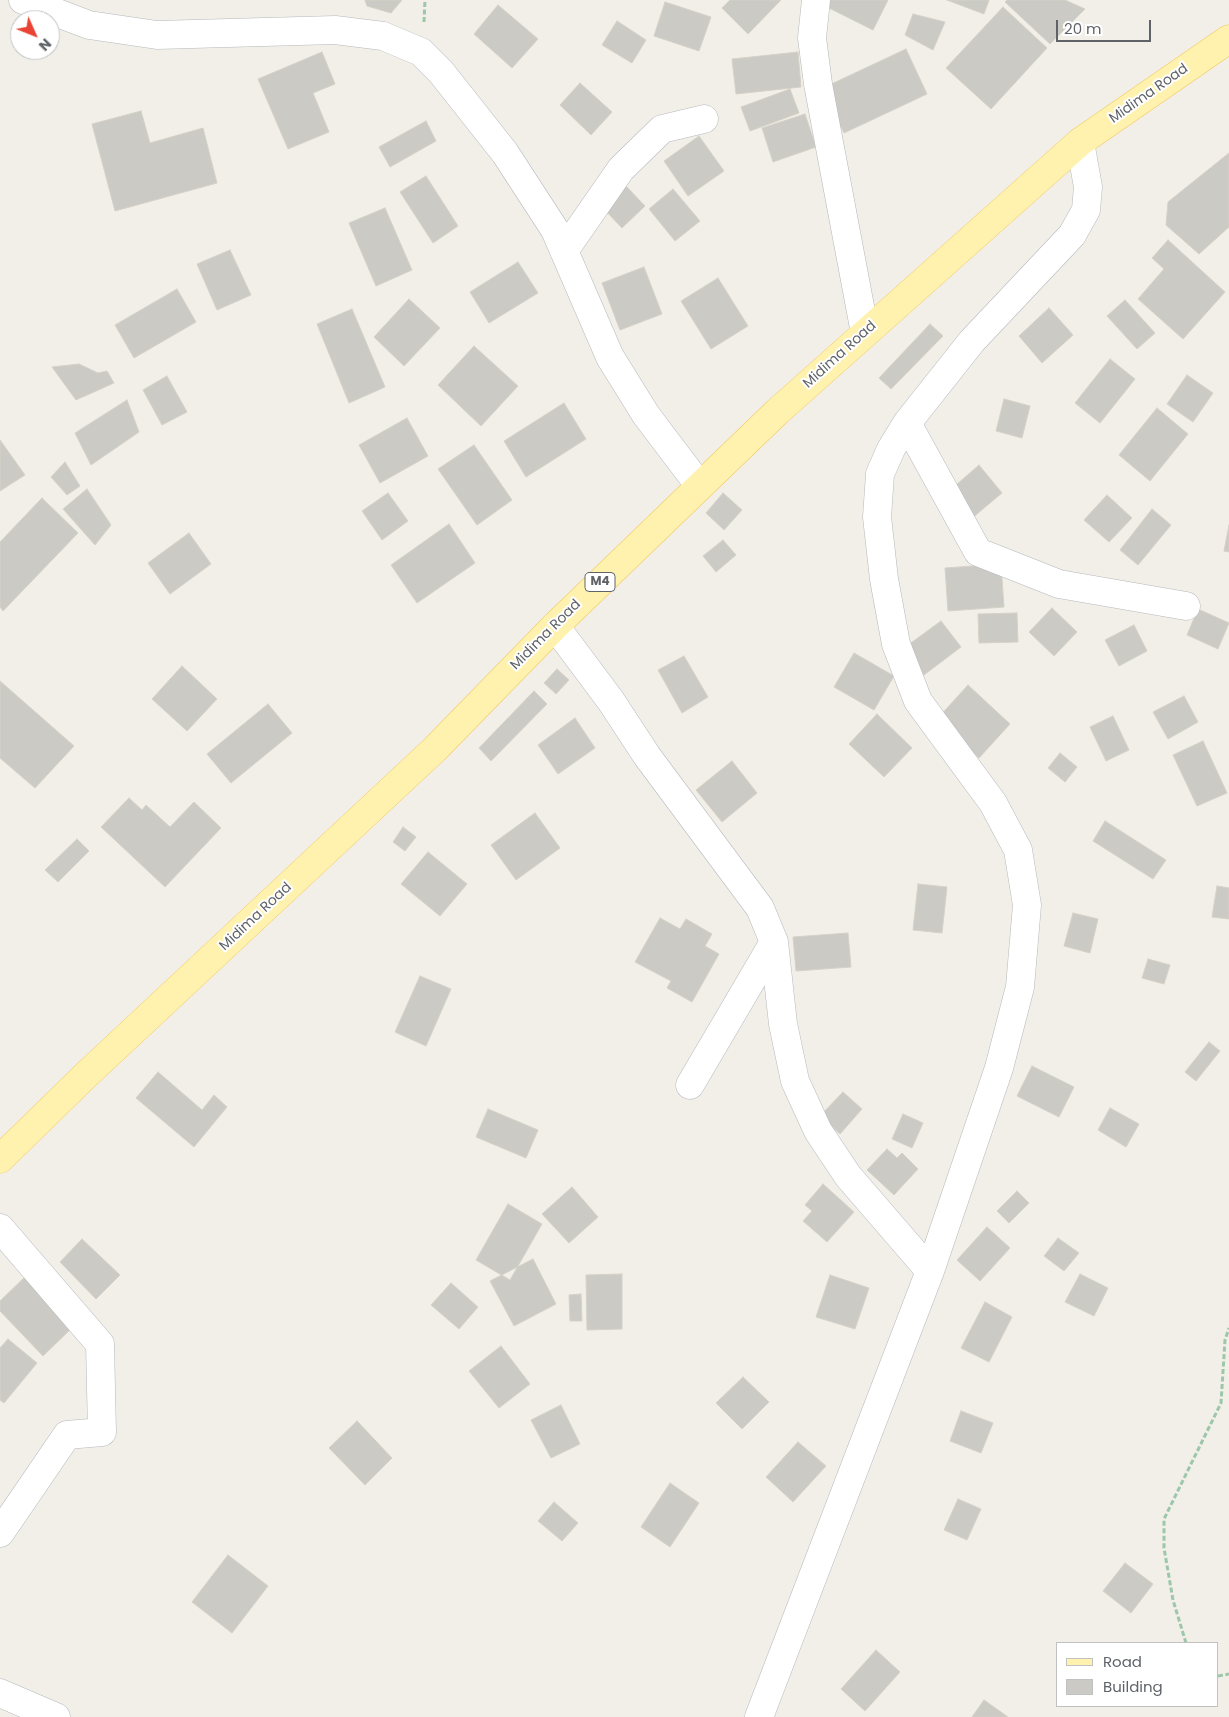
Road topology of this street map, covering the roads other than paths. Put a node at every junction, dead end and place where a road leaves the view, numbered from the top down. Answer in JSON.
{"nodes":[{"id":1,"x":23,"y":0,"type":"edge"},
{"id":2,"x":816,"y":0,"type":"edge"},
{"id":3,"x":1229,"y":39,"type":"edge"},
{"id":4,"x":704,"y":119,"type":"dead end"},
{"id":5,"x":1080,"y":142,"type":"junction"},
{"id":6,"x":564,"y":251,"type":"junction"},
{"id":7,"x":865,"y":332,"type":"junction"},
{"id":8,"x":906,"y":423,"type":"junction"},
{"id":9,"x":699,"y":485,"type":"junction"},
{"id":10,"x":1186,"y":606,"type":"dead end"},
{"id":11,"x":555,"y":626,"type":"junction"},
{"id":12,"x":774,"y":942,"type":"junction"},
{"id":13,"x":690,"y":1085,"type":"dead end"},
{"id":14,"x":0,"y":1159,"type":"edge"},
{"id":15,"x":0,"y":1228,"type":"edge"},
{"id":16,"x":930,"y":1271,"type":"junction"},
{"id":17,"x":0,"y":1533,"type":"edge"},
{"id":18,"x":0,"y":1693,"type":"edge"},
{"id":19,"x":56,"y":1717,"type":"edge"},
{"id":20,"x":759,"y":1717,"type":"edge"}],
"edges":[{"from":1,"to":6,"type":"street"},
{"from":2,"to":7,"type":"street"},
{"from":3,"to":5,"type":"main road","name":"Midima Road","number":"M4"},
{"from":4,"to":6,"type":"street"},
{"from":5,"to":7,"type":"main road","name":"Midima Road","number":"M4"},
{"from":5,"to":8,"type":"street"},
{"from":6,"to":9,"type":"street"},
{"from":7,"to":9,"type":"main road","name":"Midima Road","number":"M4"},
{"from":8,"to":10,"type":"street"},
{"from":8,"to":16,"type":"street"},
{"from":9,"to":11,"type":"main road","name":"Midima Road","number":"M4"},
{"from":11,"to":12,"type":"street"},
{"from":11,"to":14,"type":"main road","name":"Midima Road","number":"M4"},
{"from":12,"to":13,"type":"street"},
{"from":12,"to":16,"type":"street"},
{"from":15,"to":17,"type":"street"},
{"from":16,"to":20,"type":"street"},
{"from":18,"to":19,"type":"street"}]}
